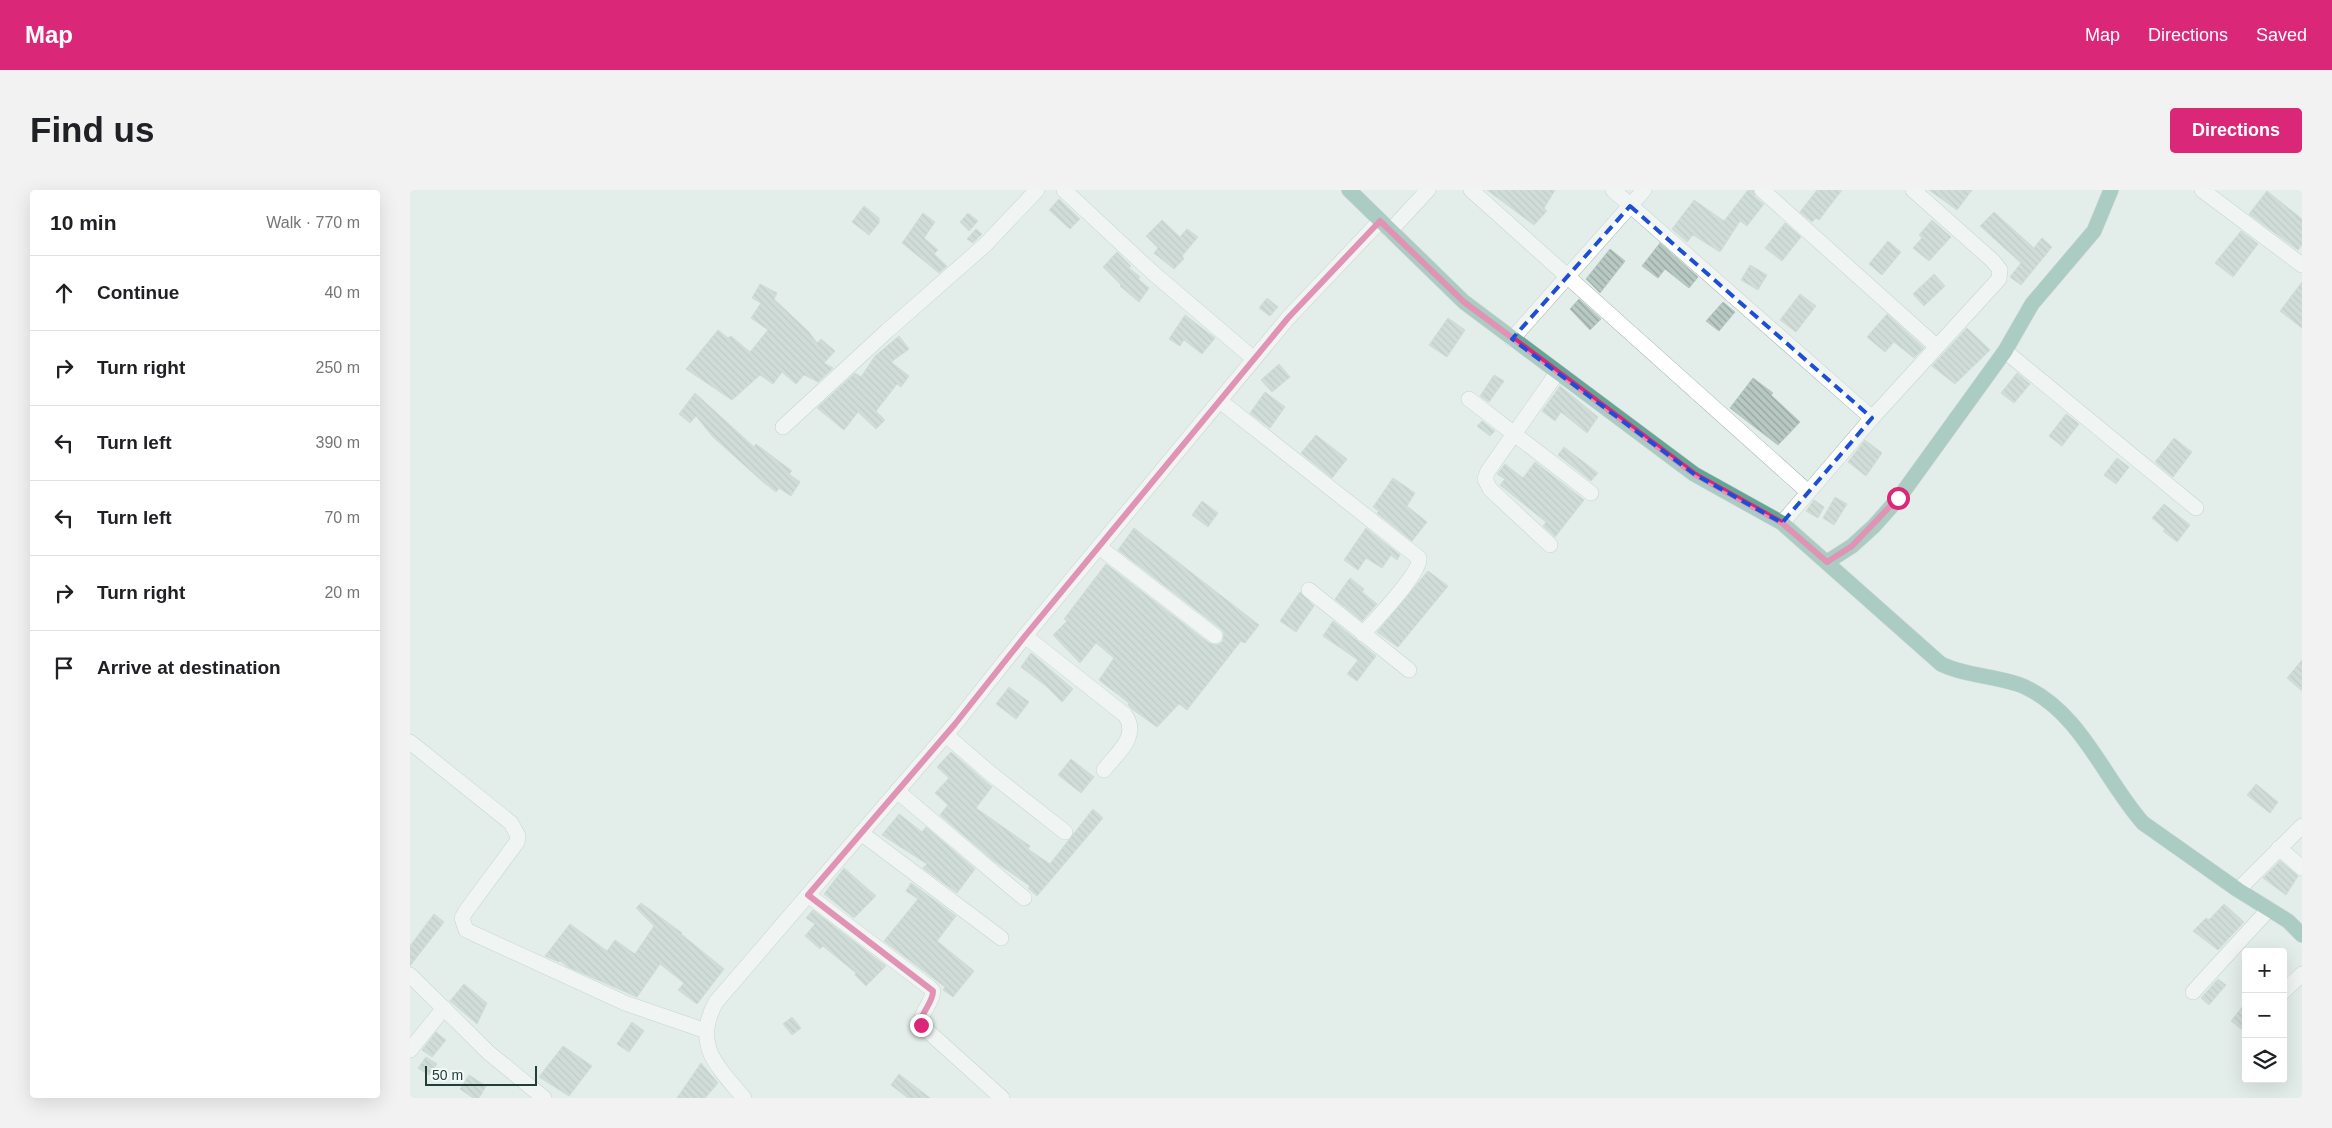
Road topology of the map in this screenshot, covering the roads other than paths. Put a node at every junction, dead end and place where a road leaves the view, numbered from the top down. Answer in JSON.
{"nodes":[{"id":1,"x":1037,"y":190,"type":"edge"},
{"id":2,"x":1064,"y":190,"type":"edge"},
{"id":3,"x":1349,"y":190,"type":"edge"},
{"id":4,"x":1428,"y":190,"type":"edge"},
{"id":5,"x":1472,"y":190,"type":"edge"},
{"id":6,"x":1613,"y":190,"type":"edge"},
{"id":7,"x":1644,"y":190,"type":"edge"},
{"id":8,"x":1762,"y":190,"type":"edge"},
{"id":9,"x":1913,"y":190,"type":"edge"},
{"id":10,"x":2111,"y":190,"type":"edge"},
{"id":11,"x":2202,"y":190,"type":"edge"},
{"id":12,"x":1630,"y":206,"type":"junction"},
{"id":13,"x":1385,"y":226,"type":"junction"},
{"id":14,"x":2302,"y":265,"type":"edge"},
{"id":15,"x":1568,"y":274,"type":"junction"},
{"id":16,"x":1512,"y":338,"type":"junction"},
{"id":17,"x":1936,"y":346,"type":"junction"},
{"id":18,"x":2005,"y":351,"type":"junction"},
{"id":19,"x":1254,"y":359,"type":"junction"},
{"id":20,"x":1557,"y":373,"type":"junction"},
{"id":21,"x":1469,"y":399,"type":"dead end"},
{"id":22,"x":1220,"y":401,"type":"junction"},
{"id":23,"x":1872,"y":418,"type":"junction"},
{"id":24,"x":783,"y":427,"type":"dead end"},
{"id":25,"x":1514,"y":434,"type":"junction"},
{"id":26,"x":1591,"y":493,"type":"dead end"},
{"id":27,"x":1804,"y":497,"type":"junction"},
{"id":28,"x":2196,"y":508,"type":"dead end"},
{"id":29,"x":1784,"y":520,"type":"junction"},
{"id":30,"x":1550,"y":545,"type":"dead end"},
{"id":31,"x":1099,"y":547,"type":"junction"},
{"id":32,"x":1827,"y":562,"type":"junction"},
{"id":33,"x":1309,"y":590,"type":"dead end"},
{"id":34,"x":1363,"y":634,"type":"junction"},
{"id":35,"x":1025,"y":636,"type":"junction"},
{"id":36,"x":1215,"y":636,"type":"dead end"},
{"id":37,"x":1409,"y":670,"type":"dead end"},
{"id":38,"x":946,"y":735,"type":"junction"},
{"id":39,"x":410,"y":742,"type":"edge"},
{"id":40,"x":1104,"y":770,"type":"dead end"},
{"id":41,"x":897,"y":791,"type":"junction"},
{"id":42,"x":2302,"y":826,"type":"edge"},
{"id":43,"x":1065,"y":832,"type":"dead end"},
{"id":44,"x":861,"y":833,"type":"junction"},
{"id":45,"x":2279,"y":848,"type":"junction"},
{"id":46,"x":2302,"y":868,"type":"edge"},
{"id":47,"x":2240,"y":888,"type":"junction"},
{"id":48,"x":808,"y":895,"type":"junction"},
{"id":49,"x":1024,"y":898,"type":"dead end"},
{"id":50,"x":2269,"y":909,"type":"junction"},
{"id":51,"x":2302,"y":935,"type":"edge"},
{"id":52,"x":1001,"y":938,"type":"dead end"},
{"id":53,"x":2302,"y":974,"type":"edge"},
{"id":54,"x":410,"y":975,"type":"edge"},
{"id":55,"x":2287,"y":988,"type":"edge"},
{"id":56,"x":2193,"y":992,"type":"dead end"},
{"id":57,"x":444,"y":1008,"type":"junction"},
{"id":58,"x":706,"y":1031,"type":"junction"},
{"id":59,"x":410,"y":1050,"type":"edge"},
{"id":60,"x":736,"y":1095,"type":"edge"},
{"id":61,"x":544,"y":1098,"type":"edge"},
{"id":62,"x":1002,"y":1098,"type":"edge"}],
"edges":[{"from":1,"to":24,"type":"street"},
{"from":2,"to":19,"type":"street"},
{"from":3,"to":13,"type":"main road"},
{"from":4,"to":13,"type":"street"},
{"from":5,"to":15,"type":"street"},
{"from":6,"to":12,"type":"street"},
{"from":7,"to":12,"type":"street"},
{"from":8,"to":17,"type":"street"},
{"from":9,"to":17,"type":"street"},
{"from":10,"to":18,"type":"main road"},
{"from":11,"to":14,"type":"street"},
{"from":12,"to":15,"type":"street"},
{"from":12,"to":23,"type":"street"},
{"from":13,"to":16,"type":"main road"},
{"from":13,"to":19,"type":"street"},
{"from":15,"to":16,"type":"street"},
{"from":15,"to":27,"type":"street"},
{"from":16,"to":20,"type":"main road"},
{"from":17,"to":23,"type":"street"},
{"from":18,"to":28,"type":"street"},
{"from":18,"to":32,"type":"main road"},
{"from":19,"to":22,"type":"street"},
{"from":20,"to":25,"type":"street"},
{"from":20,"to":29,"type":"main road"},
{"from":21,"to":25,"type":"street"},
{"from":22,"to":31,"type":"street"},
{"from":22,"to":34,"type":"street"},
{"from":23,"to":27,"type":"street"},
{"from":25,"to":26,"type":"street"},
{"from":25,"to":30,"type":"street"},
{"from":27,"to":29,"type":"street"},
{"from":29,"to":32,"type":"main road"},
{"from":31,"to":35,"type":"street"},
{"from":31,"to":36,"type":"street"},
{"from":32,"to":47,"type":"main road"},
{"from":33,"to":34,"type":"street"},
{"from":34,"to":37,"type":"street"},
{"from":35,"to":38,"type":"street"},
{"from":35,"to":40,"type":"street"},
{"from":38,"to":41,"type":"street"},
{"from":38,"to":43,"type":"street"},
{"from":39,"to":58,"type":"street"},
{"from":41,"to":44,"type":"street"},
{"from":41,"to":49,"type":"street"},
{"from":42,"to":45,"type":"street"},
{"from":44,"to":48,"type":"street"},
{"from":44,"to":52,"type":"street"},
{"from":45,"to":46,"type":"street"},
{"from":45,"to":47,"type":"street"},
{"from":47,"to":50,"type":"main road"},
{"from":48,"to":58,"type":"street"},
{"from":48,"to":62,"type":"street"},
{"from":50,"to":51,"type":"main road"},
{"from":50,"to":56,"type":"street"},
{"from":53,"to":55,"type":"street"},
{"from":54,"to":57,"type":"street"},
{"from":57,"to":59,"type":"street"},
{"from":57,"to":61,"type":"street"},
{"from":58,"to":60,"type":"street"}]}
